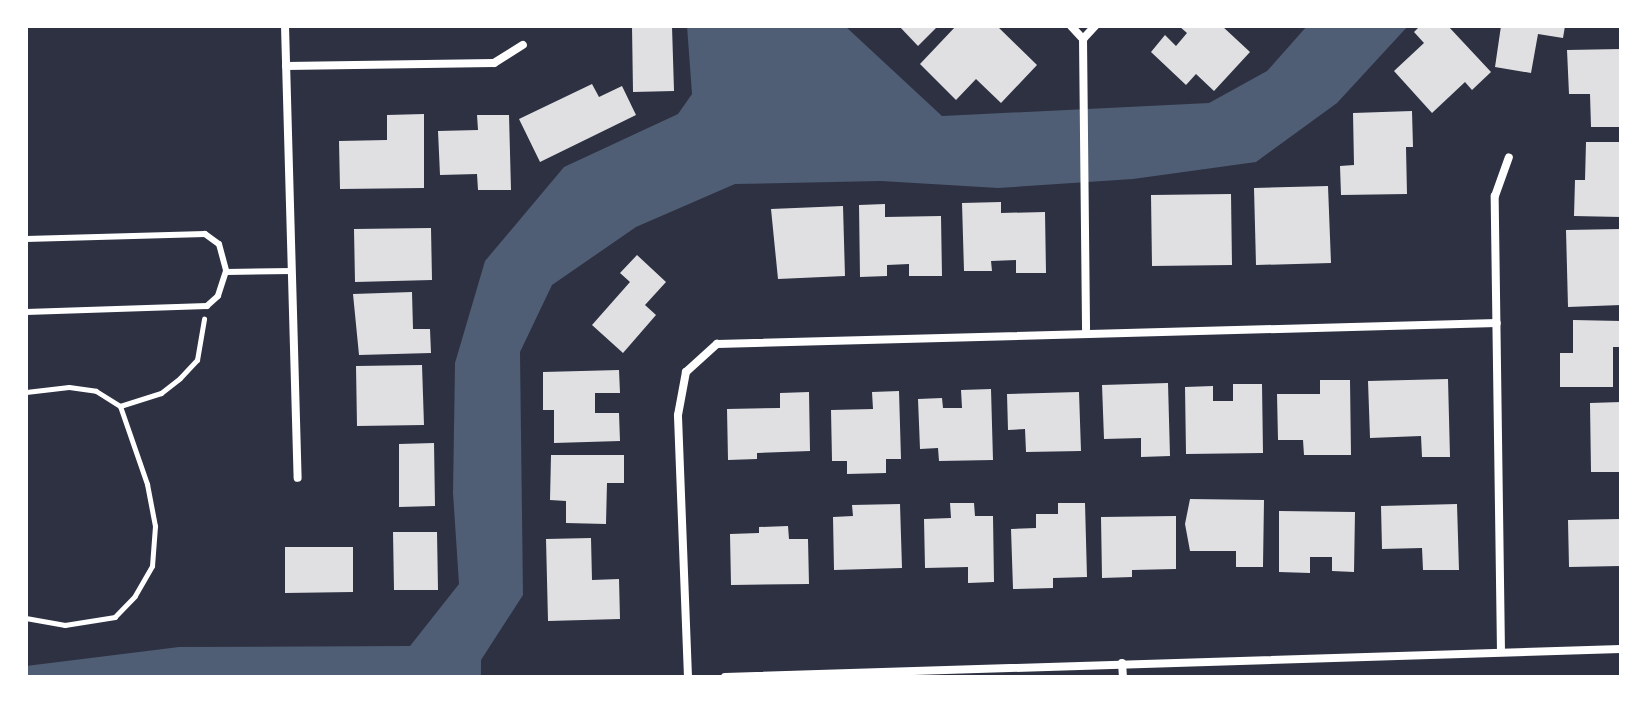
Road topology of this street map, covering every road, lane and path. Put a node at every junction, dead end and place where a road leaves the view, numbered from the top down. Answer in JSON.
{"nodes":[{"id":1,"x":285,"y":26,"type":"edge"},
{"id":2,"x":1071,"y":26,"type":"edge"},
{"id":3,"x":1095,"y":26,"type":"edge"},
{"id":4,"x":1083,"y":39,"type":"junction"},
{"id":5,"x":523,"y":45,"type":"dead end"},
{"id":6,"x":286,"y":66,"type":"junction"},
{"id":7,"x":1509,"y":157,"type":"dead end"},
{"id":8,"x":26,"y":239,"type":"edge"},
{"id":9,"x":292,"y":271,"type":"junction"},
{"id":10,"x":226,"y":272,"type":"junction"},
{"id":11,"x":207,"y":306,"type":"junction"},
{"id":12,"x":26,"y":312,"type":"edge"},
{"id":13,"x":1497,"y":323,"type":"junction"},
{"id":14,"x":1086,"y":334,"type":"junction"},
{"id":15,"x":26,"y":392,"type":"edge"},
{"id":16,"x":120,"y":406,"type":"junction"},
{"id":17,"x":298,"y":478,"type":"dead end"},
{"id":18,"x":26,"y":618,"type":"edge"},
{"id":19,"x":1621,"y":649,"type":"edge"},
{"id":20,"x":1501,"y":652,"type":"junction"},
{"id":21,"x":1122,"y":663,"type":"junction"},
{"id":22,"x":820,"y":674,"type":"edge"},
{"id":23,"x":688,"y":677,"type":"edge"},
{"id":24,"x":725,"y":677,"type":"edge"},
{"id":25,"x":1123,"y":677,"type":"edge"}],
"edges":[{"from":1,"to":6,"type":"street"},
{"from":2,"to":4,"type":"street"},
{"from":3,"to":4,"type":"street"},
{"from":4,"to":14,"type":"street"},
{"from":5,"to":6,"type":"street"},
{"from":6,"to":9,"type":"street"},
{"from":7,"to":13,"type":"street"},
{"from":8,"to":10,"type":"lane"},
{"from":9,"to":10,"type":"lane"},
{"from":9,"to":17,"type":"street"},
{"from":10,"to":11,"type":"lane"},
{"from":11,"to":12,"type":"lane"},
{"from":11,"to":16,"type":"path"},
{"from":13,"to":14,"type":"street"},
{"from":13,"to":20,"type":"street"},
{"from":14,"to":23,"type":"street"},
{"from":15,"to":16,"type":"path"},
{"from":16,"to":18,"type":"path"},
{"from":19,"to":20,"type":"street"},
{"from":20,"to":21,"type":"street"},
{"from":21,"to":22,"type":"street"},
{"from":21,"to":25,"type":"street"},
{"from":22,"to":24,"type":"street"}]}
